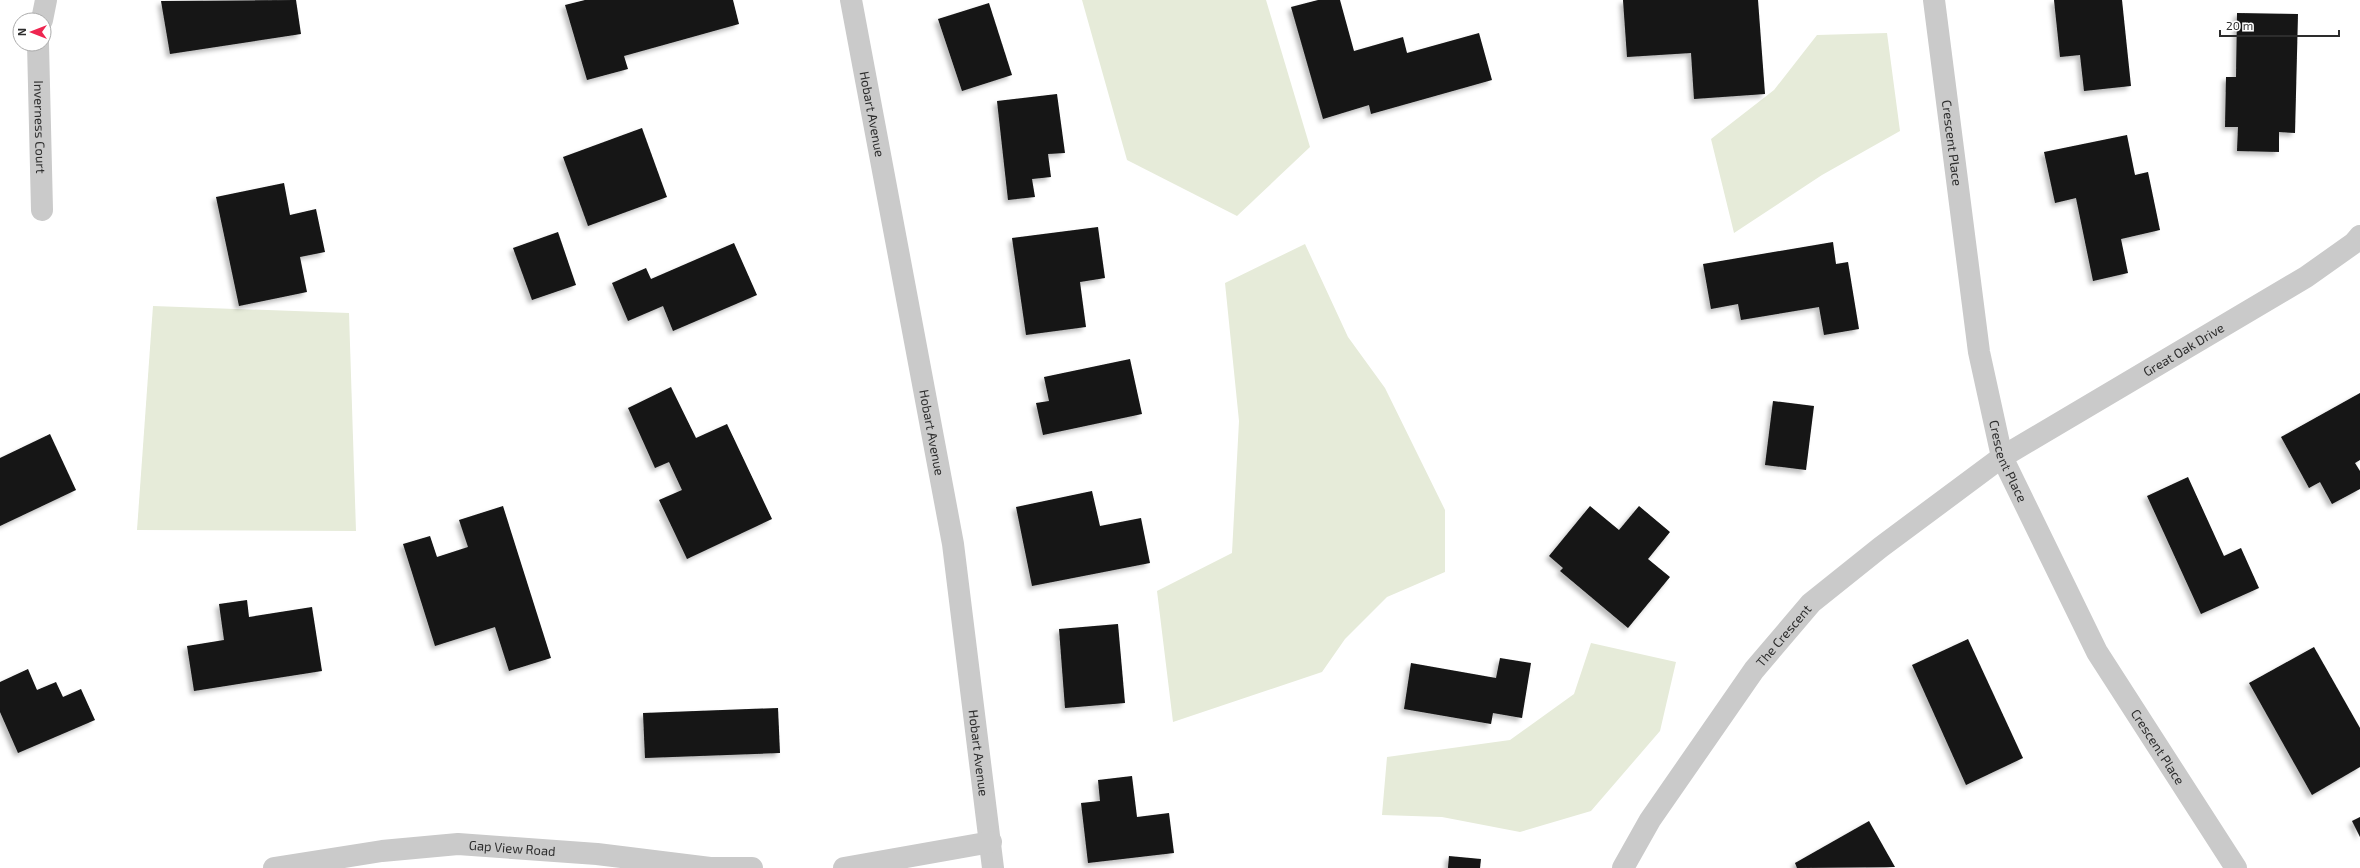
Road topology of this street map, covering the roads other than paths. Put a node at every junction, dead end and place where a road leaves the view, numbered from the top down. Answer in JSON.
{"nodes":[{"id":1,"x":46,"y":0,"type":"edge"},
{"id":2,"x":851,"y":0,"type":"edge"},
{"id":3,"x":1934,"y":0,"type":"edge"},
{"id":4,"x":44,"y":12,"type":"edge"},
{"id":5,"x":38,"y":52,"type":"edge"},
{"id":6,"x":42,"y":210,"type":"dead end"},
{"id":7,"x":2360,"y":236,"type":"edge"},
{"id":8,"x":2002,"y":457,"type":"junction"},
{"id":9,"x":991,"y":842,"type":"junction"},
{"id":10,"x":274,"y":868,"type":"edge"},
{"id":11,"x":752,"y":868,"type":"edge"},
{"id":12,"x":844,"y":868,"type":"edge"},
{"id":13,"x":992,"y":868,"type":"edge"},
{"id":14,"x":1623,"y":868,"type":"edge"},
{"id":15,"x":2236,"y":868,"type":"edge"}],
"edges":[{"from":1,"to":4,"type":"street"},
{"from":2,"to":9,"type":"street","name":"Hobart Avenue"},
{"from":3,"to":8,"type":"street","name":"Crescent Place"},
{"from":5,"to":6,"type":"street","name":"Inverness Court"},
{"from":7,"to":8,"type":"street","name":"Great Oak Drive"},
{"from":8,"to":14,"type":"street","name":"The Crescent"},
{"from":8,"to":15,"type":"street","name":"Crescent Place"},
{"from":9,"to":12,"type":"street"},
{"from":9,"to":13,"type":"street","name":"Hobart Avenue"},
{"from":10,"to":11,"type":"street","name":"Gap View Road"}]}
